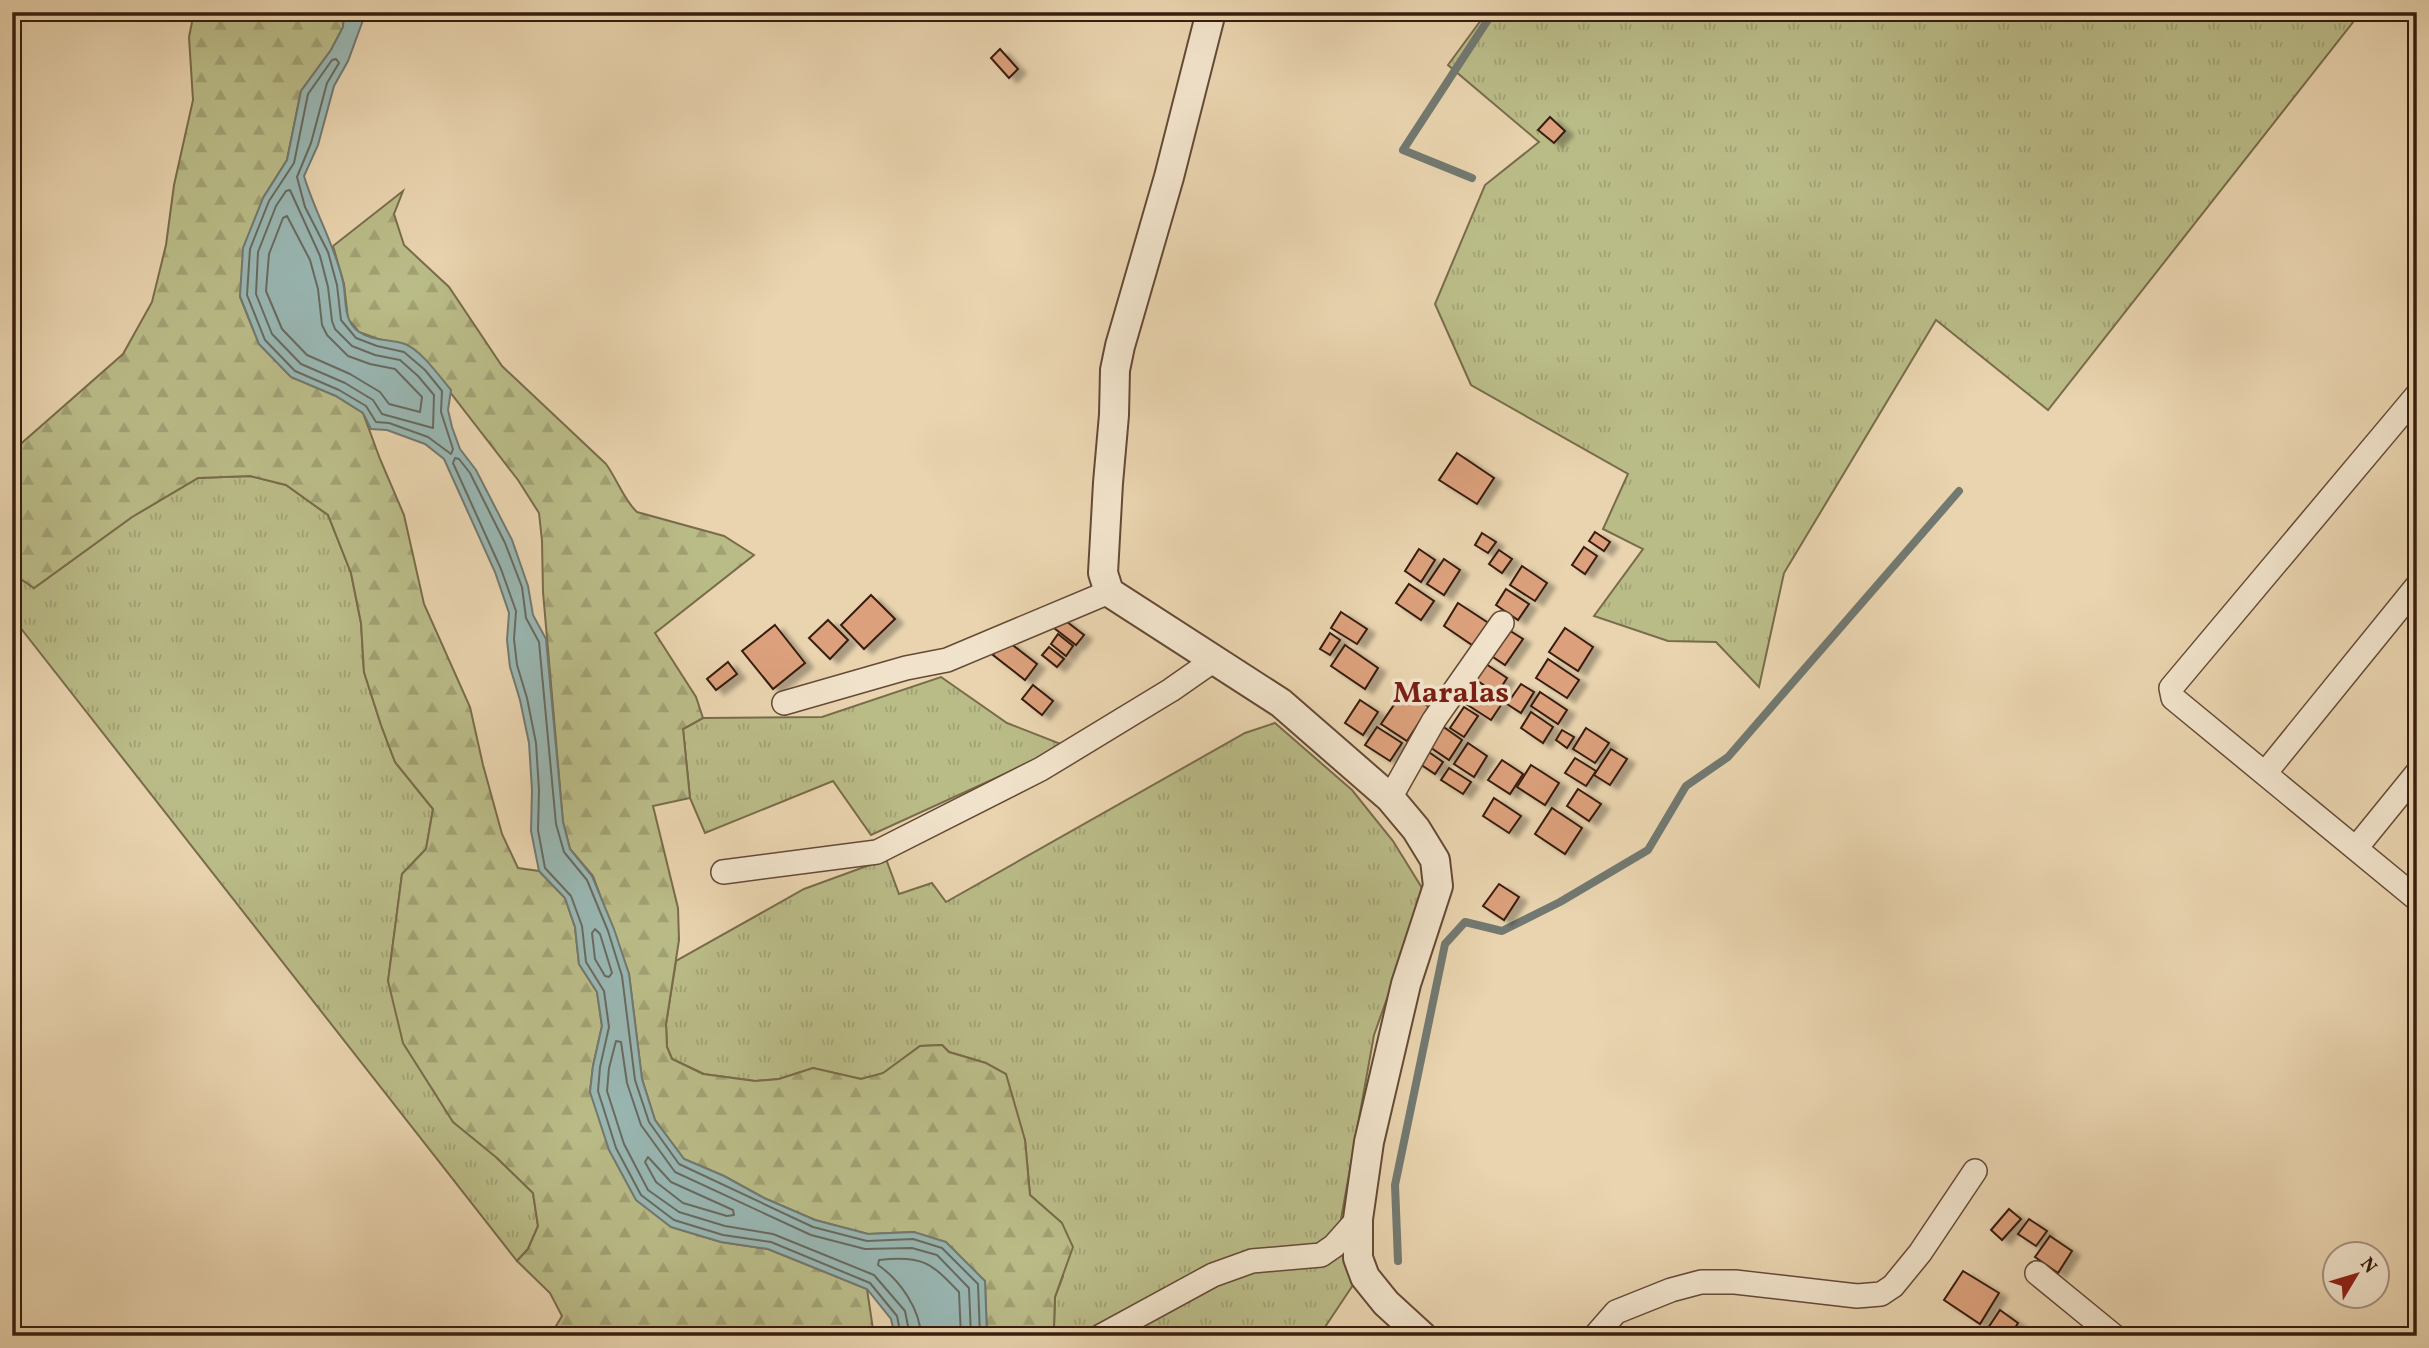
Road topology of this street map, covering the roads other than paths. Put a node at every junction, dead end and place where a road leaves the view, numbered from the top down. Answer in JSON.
{"nodes":[{"id":1,"x":1211,"y":12,"type":"edge"},
{"id":2,"x":2417,"y":396,"type":"edge"},
{"id":3,"x":2417,"y":586,"type":"edge"},
{"id":4,"x":1109,"y":592,"type":"junction"},
{"id":5,"x":1502,"y":623,"type":"dead end"},
{"id":6,"x":1214,"y":660,"type":"junction"},
{"id":7,"x":784,"y":703,"type":"dead end"},
{"id":8,"x":2266,"y":772,"type":"junction"},
{"id":9,"x":2417,"y":773,"type":"edge"},
{"id":10,"x":1390,"y":798,"type":"junction"},
{"id":11,"x":2356,"y":848,"type":"junction"},
{"id":12,"x":723,"y":873,"type":"dead end"},
{"id":13,"x":2417,"y":898,"type":"edge"},
{"id":14,"x":1975,"y":1171,"type":"dead end"},
{"id":15,"x":1358,"y":1219,"type":"junction"},
{"id":16,"x":2037,"y":1273,"type":"dead end"},
{"id":17,"x":1101,"y":1336,"type":"edge"},
{"id":18,"x":1422,"y":1336,"type":"edge"},
{"id":19,"x":1595,"y":1336,"type":"edge"},
{"id":20,"x":2113,"y":1336,"type":"edge"}],
"edges":[{"from":1,"to":4,"type":"street"},
{"from":2,"to":8,"type":"street"},
{"from":3,"to":8,"type":"street"},
{"from":4,"to":6,"type":"street"},
{"from":4,"to":7,"type":"street"},
{"from":5,"to":10,"type":"street"},
{"from":6,"to":10,"type":"street"},
{"from":6,"to":12,"type":"street"},
{"from":8,"to":11,"type":"street"},
{"from":9,"to":11,"type":"street"},
{"from":10,"to":15,"type":"street"},
{"from":11,"to":13,"type":"street"},
{"from":14,"to":19,"type":"street"},
{"from":15,"to":17,"type":"street"},
{"from":15,"to":18,"type":"street"},
{"from":16,"to":20,"type":"street"}]}
